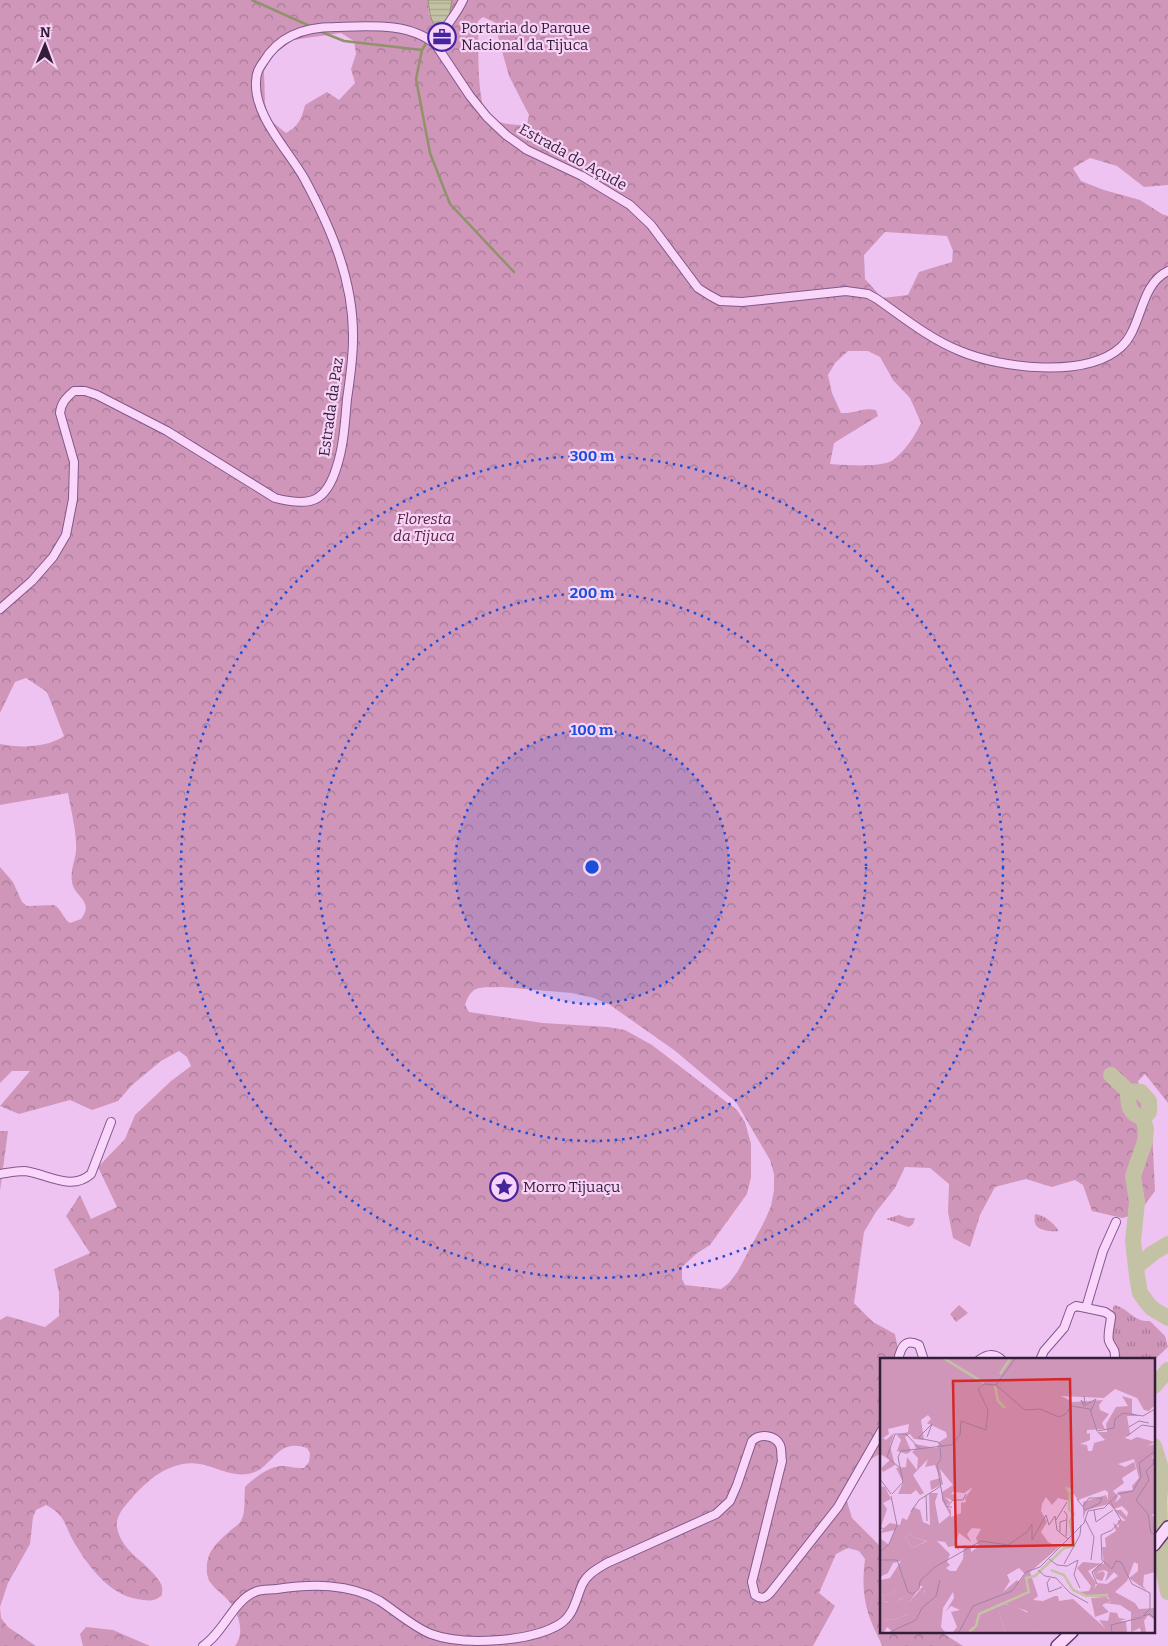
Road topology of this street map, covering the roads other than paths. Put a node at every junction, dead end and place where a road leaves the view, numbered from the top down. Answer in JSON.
{"nodes":[{"id":1,"x":463,"y":0,"type":"edge"},
{"id":2,"x":433,"y":43,"type":"junction"},
{"id":3,"x":1168,"y":271,"type":"edge"},
{"id":4,"x":0,"y":609,"type":"edge"},
{"id":5,"x":111,"y":1122,"type":"dead end"},
{"id":6,"x":0,"y":1174,"type":"edge"},
{"id":7,"x":1116,"y":1222,"type":"dead end"},
{"id":8,"x":1086,"y":1308,"type":"junction"},
{"id":9,"x":898,"y":1358,"type":"edge"},
{"id":10,"x":923,"y":1358,"type":"edge"},
{"id":11,"x":983,"y":1358,"type":"edge"},
{"id":12,"x":999,"y":1358,"type":"edge"},
{"id":13,"x":1041,"y":1358,"type":"edge"},
{"id":14,"x":1115,"y":1358,"type":"edge"},
{"id":15,"x":880,"y":1434,"type":"edge"},
{"id":16,"x":1166,"y":1529,"type":"edge"},
{"id":17,"x":1156,"y":1542,"type":"edge"},
{"id":18,"x":1070,"y":1634,"type":"edge"},
{"id":19,"x":203,"y":1646,"type":"edge"},
{"id":20,"x":1057,"y":1646,"type":"edge"}],
"edges":[{"from":1,"to":2,"type":"street"},
{"from":2,"to":3,"type":"street","name":"Estrada do Açude"},
{"from":2,"to":4,"type":"street","name":"Estrada da Paz"},
{"from":5,"to":6,"type":"street"},
{"from":7,"to":8,"type":"street"},
{"from":8,"to":13,"type":"street"},
{"from":8,"to":14,"type":"street"},
{"from":9,"to":10,"type":"street"},
{"from":11,"to":12,"type":"street"},
{"from":15,"to":19,"type":"street"},
{"from":16,"to":17,"type":"main road"},
{"from":18,"to":20,"type":"main road"}]}
